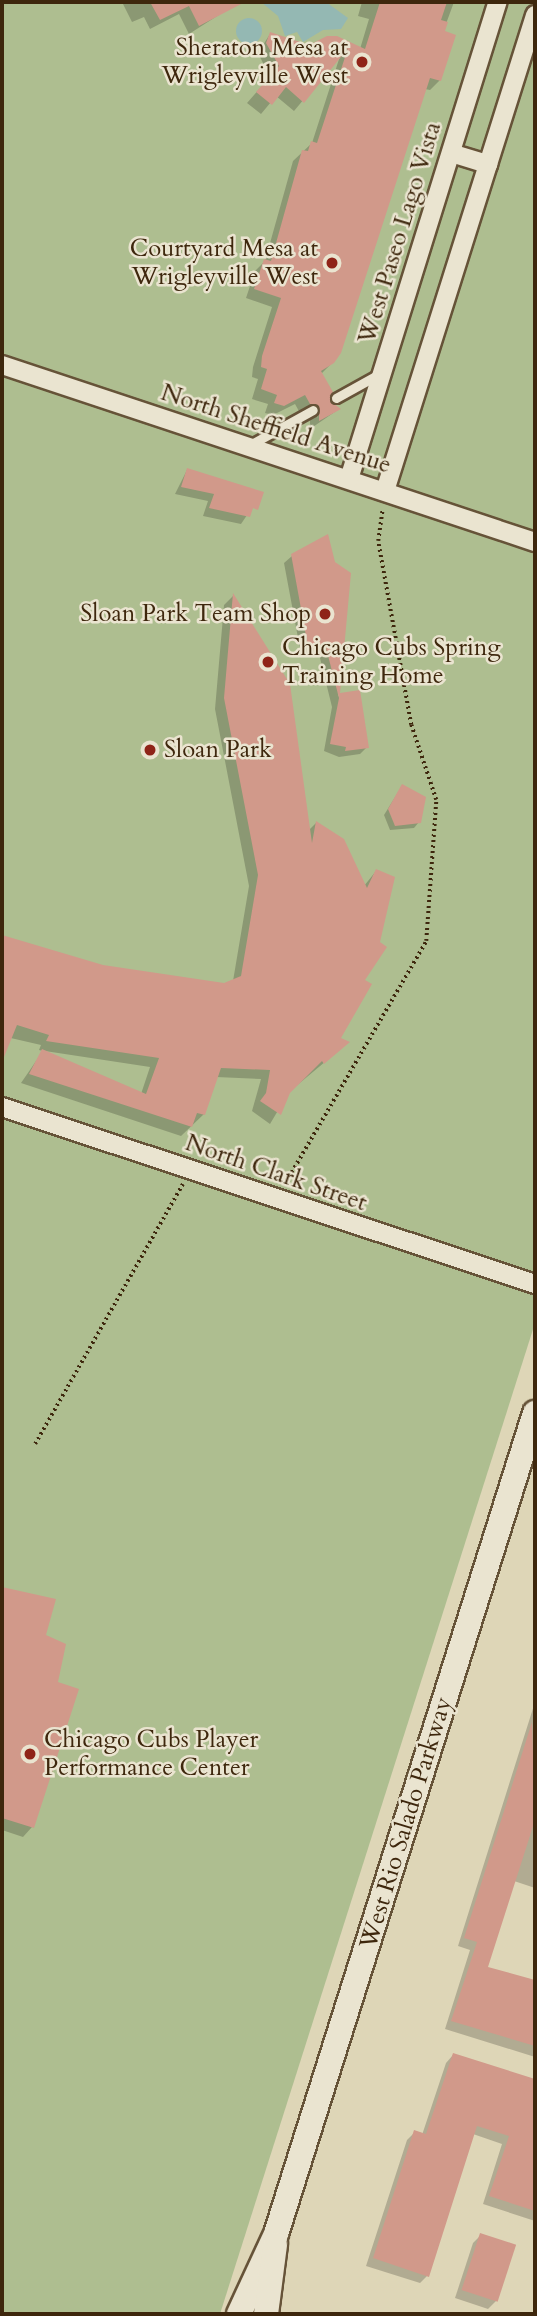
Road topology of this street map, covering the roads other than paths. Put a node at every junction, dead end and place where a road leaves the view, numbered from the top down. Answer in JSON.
{"nodes":[{"id":1,"x":498,"y":2,"type":"edge"},
{"id":2,"x":535,"y":15,"type":"edge"},
{"id":3,"x":451,"y":153,"type":"junction"},
{"id":4,"x":488,"y":164,"type":"junction"},
{"id":5,"x":2,"y":365,"type":"edge"},
{"id":6,"x":382,"y":373,"type":"junction"},
{"id":7,"x":336,"y":398,"type":"dead end"},
{"id":8,"x":313,"y":410,"type":"dead end"},
{"id":9,"x":248,"y":446,"type":"junction"},
{"id":10,"x":349,"y":479,"type":"junction"},
{"id":11,"x":384,"y":491,"type":"junction"},
{"id":12,"x":535,"y":542,"type":"edge"},
{"id":13,"x":2,"y":1107,"type":"edge"},
{"id":14,"x":535,"y":1284,"type":"edge"},
{"id":15,"x":535,"y":1413,"type":"edge"},
{"id":16,"x":276,"y":2234,"type":"junction"},
{"id":17,"x":239,"y":2314,"type":"edge"},
{"id":18,"x":266,"y":2314,"type":"edge"}],
"edges":[{"from":1,"to":3,"type":"street","name":"West Paseo Lago Vista"},
{"from":2,"to":4,"type":"street"},
{"from":3,"to":4,"type":"street"},
{"from":3,"to":6,"type":"street","name":"West Paseo Lago Vista"},
{"from":4,"to":11,"type":"street"},
{"from":5,"to":9,"type":"street","name":"North Sheffield Avenue"},
{"from":6,"to":7,"type":"lane"},
{"from":6,"to":10,"type":"street","name":"West Paseo Lago Vista"},
{"from":8,"to":9,"type":"lane"},
{"from":9,"to":10,"type":"street","name":"North Sheffield Avenue"},
{"from":10,"to":11,"type":"street","name":"North Sheffield Avenue"},
{"from":11,"to":12,"type":"street","name":"North Sheffield Avenue"},
{"from":13,"to":14,"type":"street","name":"North Clark Street"},
{"from":15,"to":16,"type":"main road","name":"West Rio Salado Parkway"},
{"from":16,"to":17,"type":"main road"},
{"from":16,"to":18,"type":"main road"}]}
